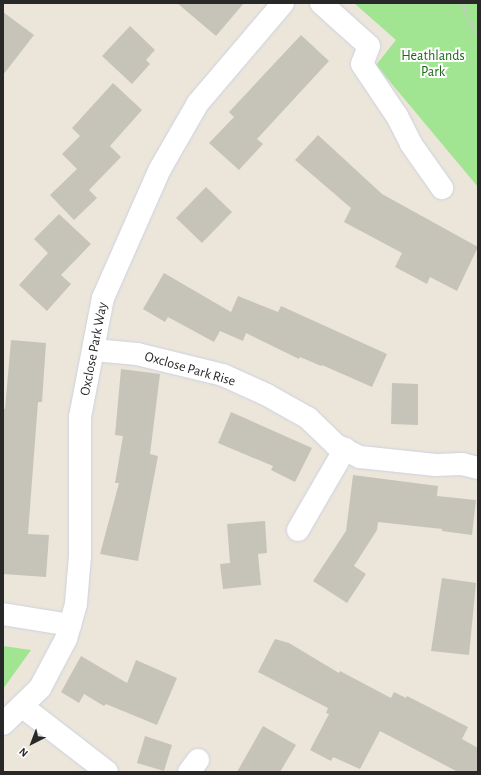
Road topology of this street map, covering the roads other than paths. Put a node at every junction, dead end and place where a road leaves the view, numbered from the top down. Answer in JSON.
{"nodes":[{"id":1,"x":283,"y":3,"type":"edge"},
{"id":2,"x":321,"y":3,"type":"edge"},
{"id":3,"x":442,"y":188,"type":"dead end"},
{"id":4,"x":94,"y":350,"type":"junction"},
{"id":5,"x":345,"y":449,"type":"junction"},
{"id":6,"x":478,"y":468,"type":"edge"},
{"id":7,"x":298,"y":530,"type":"dead end"},
{"id":8,"x":3,"y":614,"type":"edge"},
{"id":9,"x":70,"y":625,"type":"junction"},
{"id":10,"x":22,"y":707,"type":"junction"},
{"id":11,"x":3,"y":724,"type":"edge"},
{"id":12,"x":107,"y":772,"type":"edge"}],
"edges":[{"from":1,"to":4,"type":"street","name":"Oxclose Park Way"},
{"from":2,"to":3,"type":"street"},
{"from":4,"to":5,"type":"street","name":"Oxclose Park Rise"},
{"from":4,"to":9,"type":"street","name":"Oxclose Park Way"},
{"from":5,"to":6,"type":"street","name":"Oxclose Park Rise"},
{"from":5,"to":7,"type":"street"},
{"from":8,"to":9,"type":"street"},
{"from":9,"to":10,"type":"street","name":"Oxclose Park Way"},
{"from":10,"to":11,"type":"street","name":"Oxclose Park Way"},
{"from":10,"to":12,"type":"street"}]}
